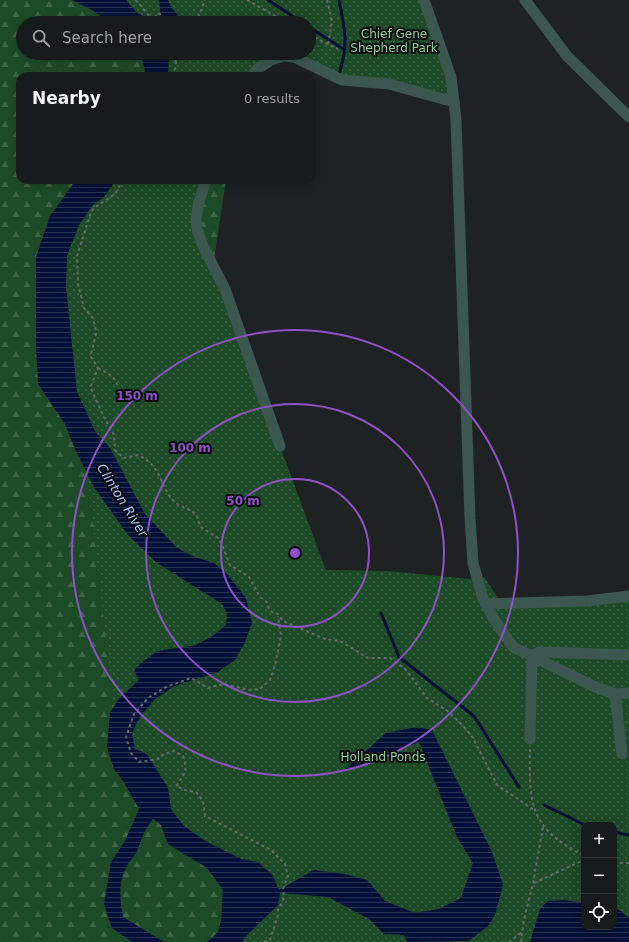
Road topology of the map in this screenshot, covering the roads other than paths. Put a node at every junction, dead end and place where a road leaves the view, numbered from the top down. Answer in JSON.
{"nodes":[{"id":1,"x":525,"y":0,"type":"edge"},
{"id":2,"x":425,"y":1,"type":"edge"},
{"id":3,"x":271,"y":60,"type":"edge"},
{"id":4,"x":300,"y":60,"type":"edge"},
{"id":5,"x":255,"y":72,"type":"edge"},
{"id":6,"x":454,"y":102,"type":"junction"},
{"id":7,"x":629,"y":117,"type":"edge"},
{"id":8,"x":205,"y":184,"type":"edge"},
{"id":9,"x":280,"y":446,"type":"dead end"},
{"id":10,"x":629,"y":596,"type":"edge"},
{"id":11,"x":486,"y":604,"type":"junction"},
{"id":12,"x":629,"y":655,"type":"edge"},
{"id":13,"x":532,"y":656,"type":"junction"},
{"id":14,"x":629,"y":693,"type":"edge"},
{"id":15,"x":615,"y":694,"type":"junction"},
{"id":16,"x":530,"y":739,"type":"road end"},
{"id":17,"x":624,"y":747,"type":"edge"}],
"edges":[{"from":1,"to":7,"type":"lane"},
{"from":2,"to":6,"type":"lane"},
{"from":3,"to":5,"type":"lane"},
{"from":4,"to":6,"type":"lane"},
{"from":6,"to":11,"type":"lane"},
{"from":8,"to":9,"type":"lane"},
{"from":10,"to":11,"type":"lane"},
{"from":11,"to":13,"type":"lane"},
{"from":12,"to":13,"type":"lane"},
{"from":13,"to":15,"type":"lane"},
{"from":13,"to":16,"type":"lane"},
{"from":14,"to":15,"type":"lane"},
{"from":15,"to":17,"type":"lane"}]}
